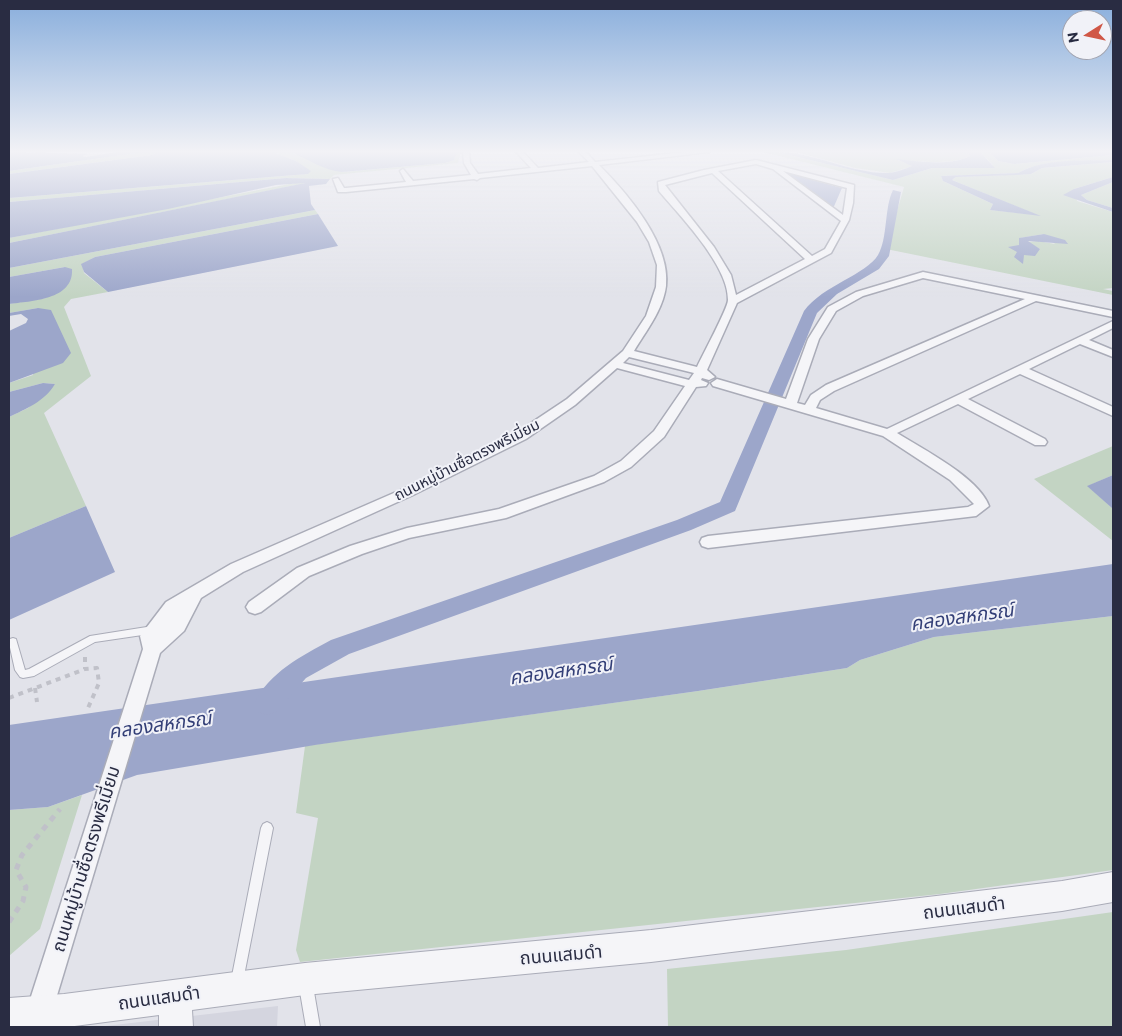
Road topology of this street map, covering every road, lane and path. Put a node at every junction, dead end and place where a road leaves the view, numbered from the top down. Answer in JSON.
{"nodes":[{"id":1,"x":625,"y":200,"type":"edge"},
{"id":2,"x":672,"y":200,"type":"edge"},
{"id":3,"x":746,"y":200,"type":"edge"},
{"id":4,"x":818,"y":200,"type":"edge"},
{"id":5,"x":849,"y":200,"type":"edge"},
{"id":6,"x":844,"y":220,"type":"junction"},
{"id":7,"x":811,"y":260,"type":"junction"},
{"id":8,"x":726,"y":274,"type":"junction"},
{"id":9,"x":748,"y":292,"type":"junction"},
{"id":10,"x":1035,"y":298,"type":"junction"},
{"id":11,"x":733,"y":301,"type":"junction"},
{"id":12,"x":1113,"y":314,"type":"edge"},
{"id":13,"x":1113,"y":324,"type":"edge"},
{"id":14,"x":1080,"y":340,"type":"junction"},
{"id":15,"x":627,"y":353,"type":"junction"},
{"id":16,"x":1113,"y":354,"type":"edge"},
{"id":17,"x":615,"y":364,"type":"junction"},
{"id":18,"x":1021,"y":370,"type":"junction"},
{"id":19,"x":701,"y":371,"type":"junction"},
{"id":20,"x":717,"y":383,"type":"junction"},
{"id":21,"x":693,"y":384,"type":"junction"},
{"id":22,"x":797,"y":385,"type":"junction"},
{"id":23,"x":822,"y":393,"type":"junction"},
{"id":24,"x":958,"y":399,"type":"junction"},
{"id":25,"x":791,"y":403,"type":"junction"},
{"id":26,"x":810,"y":408,"type":"junction"},
{"id":27,"x":1113,"y":412,"type":"edge"},
{"id":28,"x":888,"y":432,"type":"junction"},
{"id":29,"x":1040,"y":442,"type":"dead end"},
{"id":30,"x":708,"y":542,"type":"dead end"},
{"id":31,"x":194,"y":595,"type":"junction"},
{"id":32,"x":255,"y":607,"type":"dead end"},
{"id":33,"x":153,"y":630,"type":"junction"},
{"id":34,"x":13,"y":642,"type":"dead end"},
{"id":35,"x":152,"y":649,"type":"junction"},
{"id":36,"x":31,"y":673,"type":"junction"},
{"id":37,"x":35,"y":688,"type":"junction"},
{"id":38,"x":9,"y":698,"type":"edge"},
{"id":39,"x":38,"y":702,"type":"dead end"},
{"id":40,"x":88,"y":708,"type":"dead end"},
{"id":41,"x":60,"y":809,"type":"dead end"},
{"id":42,"x":267,"y":828,"type":"dead end"},
{"id":43,"x":1113,"y":887,"type":"edge"},
{"id":44,"x":9,"y":922,"type":"edge"},
{"id":45,"x":305,"y":979,"type":"junction"},
{"id":46,"x":236,"y":988,"type":"junction"},
{"id":47,"x":175,"y":1012,"type":"edge"},
{"id":48,"x":44,"y":1016,"type":"edge"},
{"id":49,"x":313,"y":1027,"type":"edge"}],
"edges":[{"from":1,"to":15,"type":"street","name":"ถนนหมู่บ้านซื่อตรงพรีเมี่ยม"},
{"from":2,"to":8,"type":"street"},
{"from":3,"to":7,"type":"street"},
{"from":4,"to":6,"type":"street"},
{"from":5,"to":6,"type":"street"},
{"from":6,"to":7,"type":"street"},
{"from":7,"to":9,"type":"street"},
{"from":8,"to":9,"type":"street"},
{"from":8,"to":11,"type":"street"},
{"from":9,"to":11,"type":"street"},
{"from":10,"to":12,"type":"street"},
{"from":10,"to":22,"type":"street"},
{"from":10,"to":23,"type":"street"},
{"from":11,"to":19,"type":"street"},
{"from":13,"to":14,"type":"street"},
{"from":14,"to":16,"type":"street"},
{"from":14,"to":18,"type":"street"},
{"from":15,"to":17,"type":"street","name":"ถนนหมู่บ้านซื่อตรงพรีเมี่ยม"},
{"from":15,"to":19,"type":"street"},
{"from":17,"to":21,"type":"street"},
{"from":17,"to":31,"type":"street","name":"ถนนหมู่บ้านซื่อตรงพรีเมี่ยม"},
{"from":18,"to":24,"type":"street"},
{"from":18,"to":27,"type":"street"},
{"from":19,"to":20,"type":"street"},
{"from":19,"to":21,"type":"street"},
{"from":20,"to":21,"type":"street"},
{"from":20,"to":25,"type":"street"},
{"from":21,"to":32,"type":"street"},
{"from":22,"to":23,"type":"street"},
{"from":22,"to":25,"type":"street"},
{"from":23,"to":26,"type":"street"},
{"from":24,"to":28,"type":"street"},
{"from":24,"to":29,"type":"street"},
{"from":25,"to":26,"type":"street"},
{"from":26,"to":28,"type":"street"},
{"from":28,"to":30,"type":"street"},
{"from":31,"to":33,"type":"street","name":"ถนนหมู่บ้านซื่อตรงพรีเมี่ยม"},
{"from":31,"to":35,"type":"street"},
{"from":33,"to":35,"type":"street","name":"ถนนหมู่บ้านซื่อตรงพรีเมี่ยม"},
{"from":33,"to":36,"type":"lane"},
{"from":34,"to":36,"type":"lane"},
{"from":35,"to":48,"type":"street","name":"ถนนหมู่บ้านซื่อตรงพรีเมี่ยม"},
{"from":36,"to":37,"type":"path"},
{"from":37,"to":38,"type":"path"},
{"from":37,"to":39,"type":"path"},
{"from":37,"to":40,"type":"path"},
{"from":41,"to":44,"type":"path"},
{"from":42,"to":46,"type":"lane"},
{"from":43,"to":45,"type":"street","name":"ถนนแสมดำ"},
{"from":45,"to":46,"type":"street","name":"ถนนแสมดำ"},
{"from":45,"to":49,"type":"lane"},
{"from":46,"to":47,"type":"street","name":"ถนนแสมดำ"},
{"from":47,"to":48,"type":"street","name":"ถนนแสมดำ"}]}
